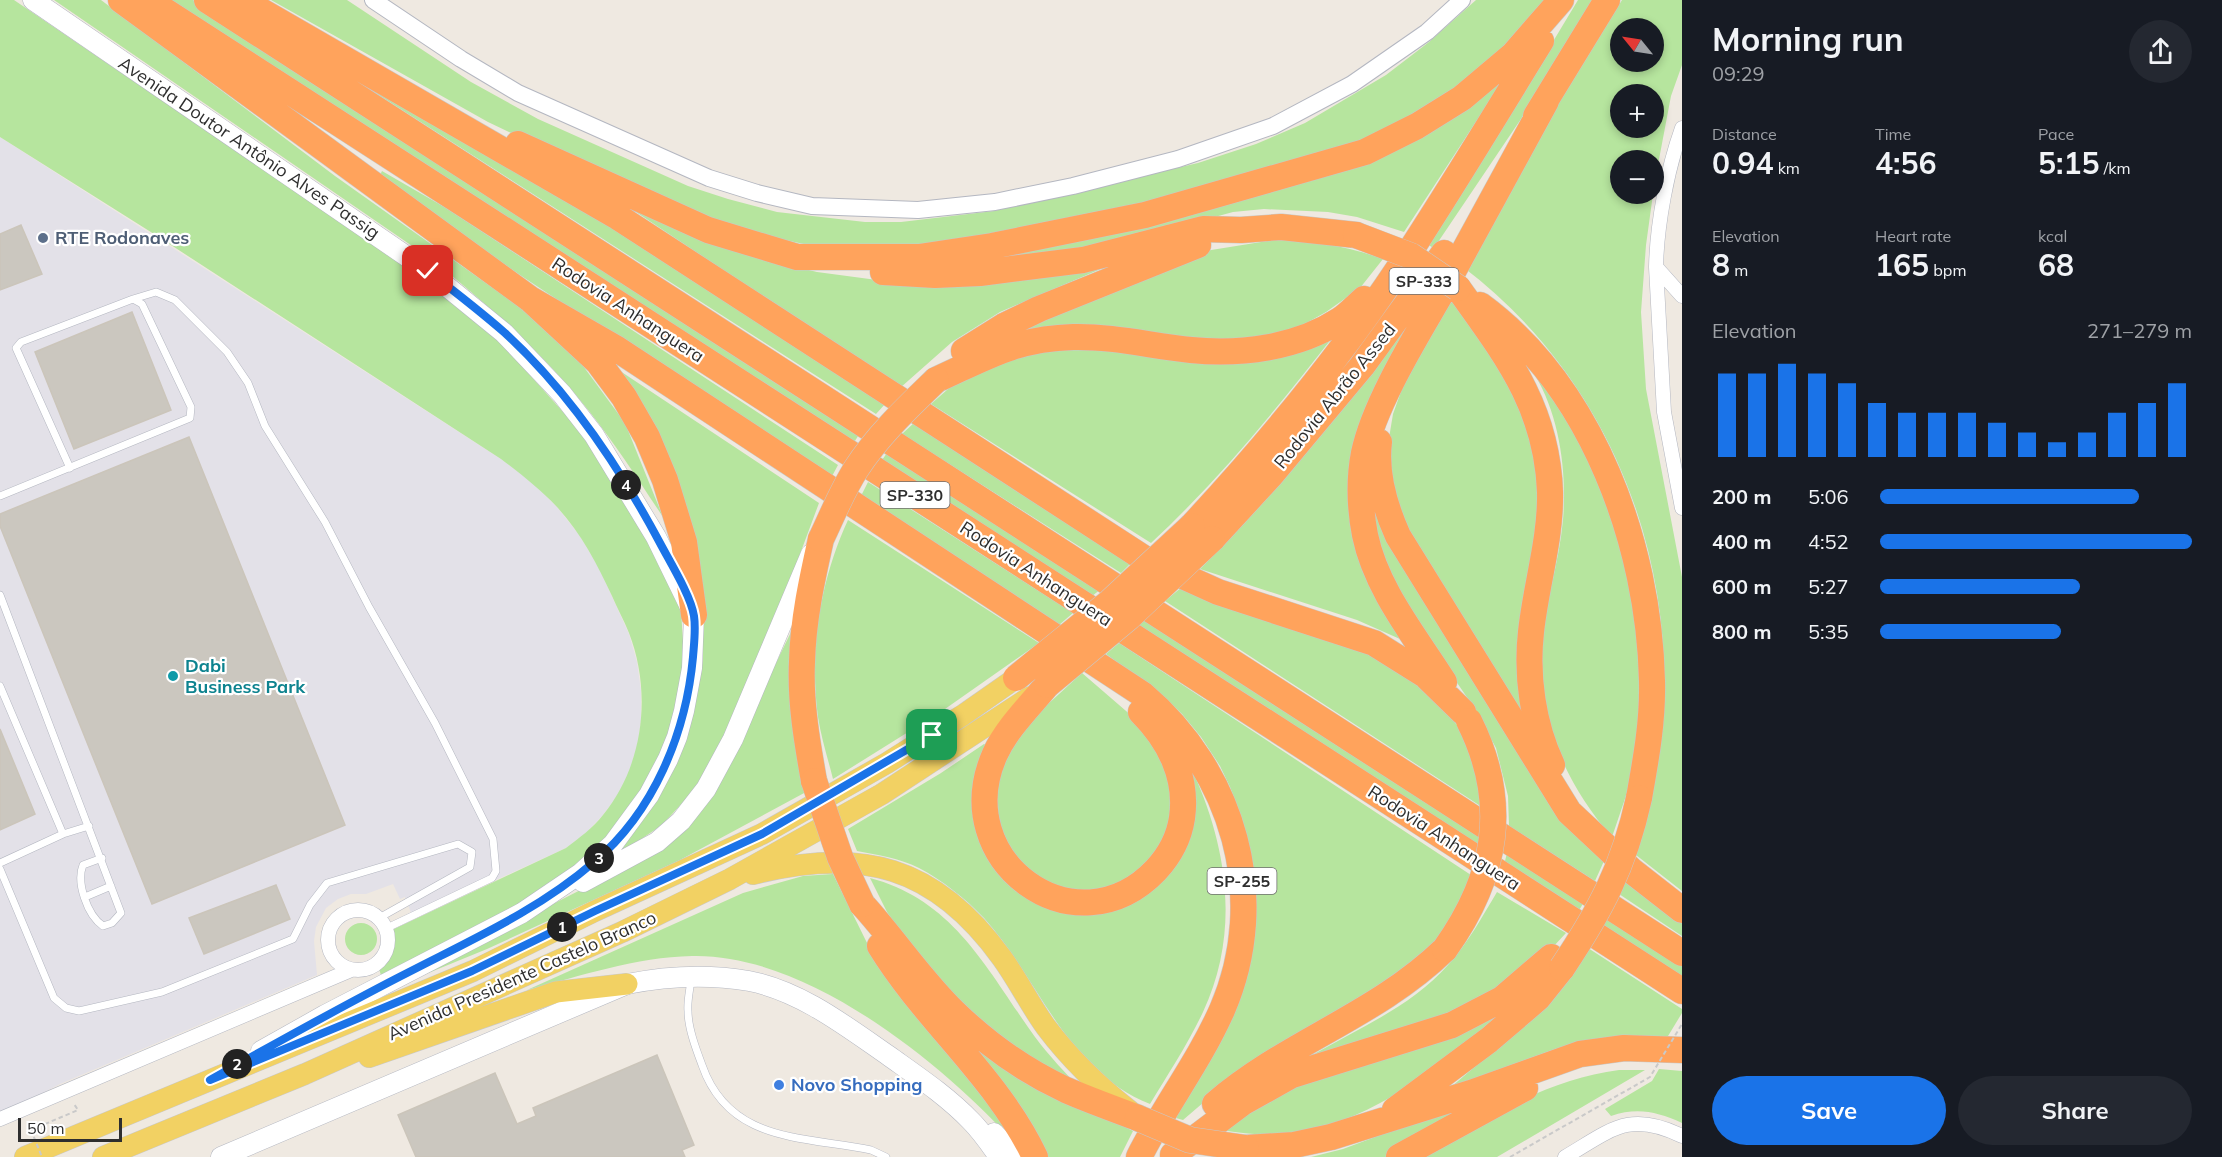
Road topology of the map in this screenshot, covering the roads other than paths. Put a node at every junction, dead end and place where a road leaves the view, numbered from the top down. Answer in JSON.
{"nodes":[{"id":1,"x":33,"y":0,"type":"edge"},
{"id":2,"x":121,"y":0,"type":"edge"},
{"id":3,"x":148,"y":0,"type":"edge"},
{"id":4,"x":207,"y":0,"type":"edge"},
{"id":5,"x":242,"y":0,"type":"edge"},
{"id":6,"x":373,"y":0,"type":"edge"},
{"id":7,"x":1462,"y":0,"type":"edge"},
{"id":8,"x":1561,"y":0,"type":"edge"},
{"id":9,"x":1566,"y":0,"type":"edge"},
{"id":10,"x":1607,"y":0,"type":"edge"},
{"id":11,"x":1546,"y":101,"type":"junction"},
{"id":12,"x":420,"y":104,"type":"junction"},
{"id":13,"x":1682,"y":128,"type":"edge"},
{"id":14,"x":1241,"y":230,"type":"junction"},
{"id":15,"x":797,"y":257,"type":"junction"},
{"id":16,"x":1656,"y":267,"type":"junction"},
{"id":17,"x":1398,"y":270,"type":"junction"},
{"id":18,"x":1458,"y":288,"type":"junction"},
{"id":19,"x":1682,"y":296,"type":"edge"},
{"id":20,"x":530,"y":298,"type":"junction"},
{"id":21,"x":133,"y":299,"type":"junction"},
{"id":22,"x":936,"y":380,"type":"junction"},
{"id":23,"x":1389,"y":391,"type":"junction"},
{"id":24,"x":70,"y":468,"type":"junction"},
{"id":25,"x":0,"y":496,"type":"edge"},
{"id":26,"x":1682,"y":508,"type":"edge"},
{"id":27,"x":1202,"y":533,"type":"junction"},
{"id":28,"x":821,"y":539,"type":"junction"},
{"id":29,"x":0,"y":595,"type":"edge"},
{"id":30,"x":694,"y":615,"type":"junction"},
{"id":31,"x":1073,"y":648,"type":"junction"},
{"id":32,"x":1016,"y":678,"type":"joint"},
{"id":33,"x":1047,"y":685,"type":"junction"},
{"id":34,"x":0,"y":686,"type":"edge"},
{"id":35,"x":1466,"y":716,"type":"junction"},
{"id":36,"x":89,"y":826,"type":"junction"},
{"id":37,"x":63,"y":834,"type":"junction"},
{"id":38,"x":1602,"y":844,"type":"junction"},
{"id":39,"x":102,"y":858,"type":"junction"},
{"id":40,"x":0,"y":863,"type":"edge"},
{"id":41,"x":0,"y":869,"type":"edge"},
{"id":42,"x":730,"y":879,"type":"junction"},
{"id":43,"x":111,"y":886,"type":"junction"},
{"id":44,"x":85,"y":897,"type":"junction"},
{"id":45,"x":862,"y":904,"type":"junction"},
{"id":46,"x":1682,"y":910,"type":"edge"},
{"id":47,"x":522,"y":913,"type":"junction"},
{"id":48,"x":383,"y":923,"type":"junction"},
{"id":49,"x":1682,"y":953,"type":"edge"},
{"id":50,"x":1557,"y":963,"type":"junction"},
{"id":51,"x":351,"y":970,"type":"junction"},
{"id":52,"x":691,"y":976,"type":"junction"},
{"id":53,"x":627,"y":984,"type":"junction"},
{"id":54,"x":1682,"y":992,"type":"edge"},
{"id":55,"x":1682,"y":1050,"type":"edge"},
{"id":56,"x":1682,"y":1063,"type":"edge"},
{"id":57,"x":305,"y":1074,"type":"junction"},
{"id":58,"x":210,"y":1080,"type":"junction"},
{"id":59,"x":951,"y":1101,"type":"junction"},
{"id":60,"x":1138,"y":1118,"type":"junction"},
{"id":61,"x":0,"y":1119,"type":"edge"},
{"id":62,"x":1380,"y":1121,"type":"junction"},
{"id":63,"x":1682,"y":1136,"type":"edge"},
{"id":64,"x":1173,"y":1156,"type":"edge"},
{"id":65,"x":25,"y":1157,"type":"edge"},
{"id":66,"x":103,"y":1157,"type":"edge"},
{"id":67,"x":221,"y":1157,"type":"edge"},
{"id":68,"x":886,"y":1157,"type":"edge"},
{"id":69,"x":999,"y":1157,"type":"edge"},
{"id":70,"x":1016,"y":1157,"type":"edge"},
{"id":71,"x":1035,"y":1157,"type":"edge"},
{"id":72,"x":1139,"y":1157,"type":"edge"},
{"id":73,"x":1399,"y":1157,"type":"edge"},
{"id":74,"x":1565,"y":1157,"type":"edge"}],
"edges":[{"from":1,"to":30,"type":"main road","name":"Avenida Doutor Antônio Alves Passig"},
{"from":2,"to":20,"type":"highway"},
{"from":3,"to":54,"type":"highway","name":"Rodovia Anhanguera","number":"SP-330"},
{"from":4,"to":49,"type":"highway","name":"Rodovia Anhanguera","number":"SP-330"},
{"from":5,"to":12,"type":"highway"},
{"from":6,"to":7,"type":"street"},
{"from":8,"to":15,"type":"highway"},
{"from":9,"to":17,"type":"highway","name":"Rodovia Abrão Assed","number":"SP-333"},
{"from":10,"to":11,"type":"highway","name":"Rodovia Abrão Assed","number":"SP-333"},
{"from":11,"to":23,"type":"highway"},
{"from":11,"to":27,"type":"highway","name":"Rodovia Abrão Assed","number":"SP-333"},
{"from":12,"to":15,"type":"highway"},
{"from":12,"to":35,"type":"highway"},
{"from":13,"to":16,"type":"street"},
{"from":14,"to":15,"type":"highway"},
{"from":14,"to":18,"type":"highway","bridge":true},
{"from":14,"to":22,"type":"highway"},
{"from":16,"to":19,"type":"street"},
{"from":16,"to":26,"type":"street"},
{"from":17,"to":22,"type":"highway"},
{"from":17,"to":27,"type":"highway","name":"Rodovia Abrão Assed","number":"SP-333"},
{"from":18,"to":38,"type":"highway"},
{"from":18,"to":50,"type":"highway","bridge":true},
{"from":20,"to":30,"type":"highway"},
{"from":20,"to":31,"type":"highway","number":"SP-330"},
{"from":21,"to":24,"type":"lane"},
{"from":21,"to":24,"type":"lane"},
{"from":21,"to":48,"type":"lane"},
{"from":22,"to":28,"type":"highway","bridge":true},
{"from":23,"to":35,"type":"highway"},
{"from":23,"to":38,"type":"highway"},
{"from":24,"to":25,"type":"lane"},
{"from":27,"to":32,"type":"highway","name":"Rodovia Abrão Assed","number":"SP-333","bridge":true},
{"from":27,"to":33,"type":"highway","name":"Rodovia Abrão Assed","number":"SP-333","bridge":true},
{"from":28,"to":45,"type":"highway","bridge":true},
{"from":28,"to":47,"type":"main road"},
{"from":29,"to":36,"type":"lane"},
{"from":30,"to":47,"type":"main road","name":"Avenida Presidente Castelo Branco"},
{"from":31,"to":33,"type":"highway","name":"Rodovia Abrão Assed"},
{"from":31,"to":72,"type":"highway","number":"SP-255"},
{"from":32,"to":58,"type":"main road","name":"Avenida Presidente Castelo Branco"},
{"from":33,"to":42,"type":"main road","name":"Avenida Presidente Castelo Branco"},
{"from":34,"to":37,"type":"lane"},
{"from":35,"to":64,"type":"highway","bridge":true},
{"from":36,"to":37,"type":"lane"},
{"from":36,"to":39,"type":"lane"},
{"from":37,"to":40,"type":"lane"},
{"from":38,"to":46,"type":"highway"},
{"from":39,"to":43,"type":"lane"},
{"from":39,"to":44,"type":"lane"},
{"from":41,"to":48,"type":"lane"},
{"from":42,"to":57,"type":"main road","name":"Avenida Presidente Castelo Branco"},
{"from":42,"to":60,"type":"main road"},
{"from":43,"to":44,"type":"lane"},
{"from":43,"to":44,"type":"lane"},
{"from":45,"to":60,"type":"highway"},
{"from":45,"to":71,"type":"highway"},
{"from":47,"to":58,"type":"main road","name":"Avenida Presidente Castelo Branco"},
{"from":48,"to":51,"type":"street"},
{"from":48,"to":51,"type":"street"},
{"from":50,"to":62,"type":"highway"},
{"from":50,"to":64,"type":"highway"},
{"from":51,"to":61,"type":"street"},
{"from":52,"to":53,"type":"main road"},
{"from":52,"to":59,"type":"main road"},
{"from":52,"to":68,"type":"lane"},
{"from":53,"to":57,"type":"main road"},
{"from":53,"to":67,"type":"main road"},
{"from":55,"to":62,"type":"highway"},
{"from":56,"to":73,"type":"highway"},
{"from":57,"to":66,"type":"main road","name":"Avenida Presidente Castelo Branco"},
{"from":58,"to":65,"type":"main road","name":"Avenida Presidente Castelo Branco"},
{"from":59,"to":69,"type":"main road"},
{"from":59,"to":70,"type":"main road"},
{"from":60,"to":62,"type":"highway","bridge":true},
{"from":63,"to":74,"type":"street"}]}
